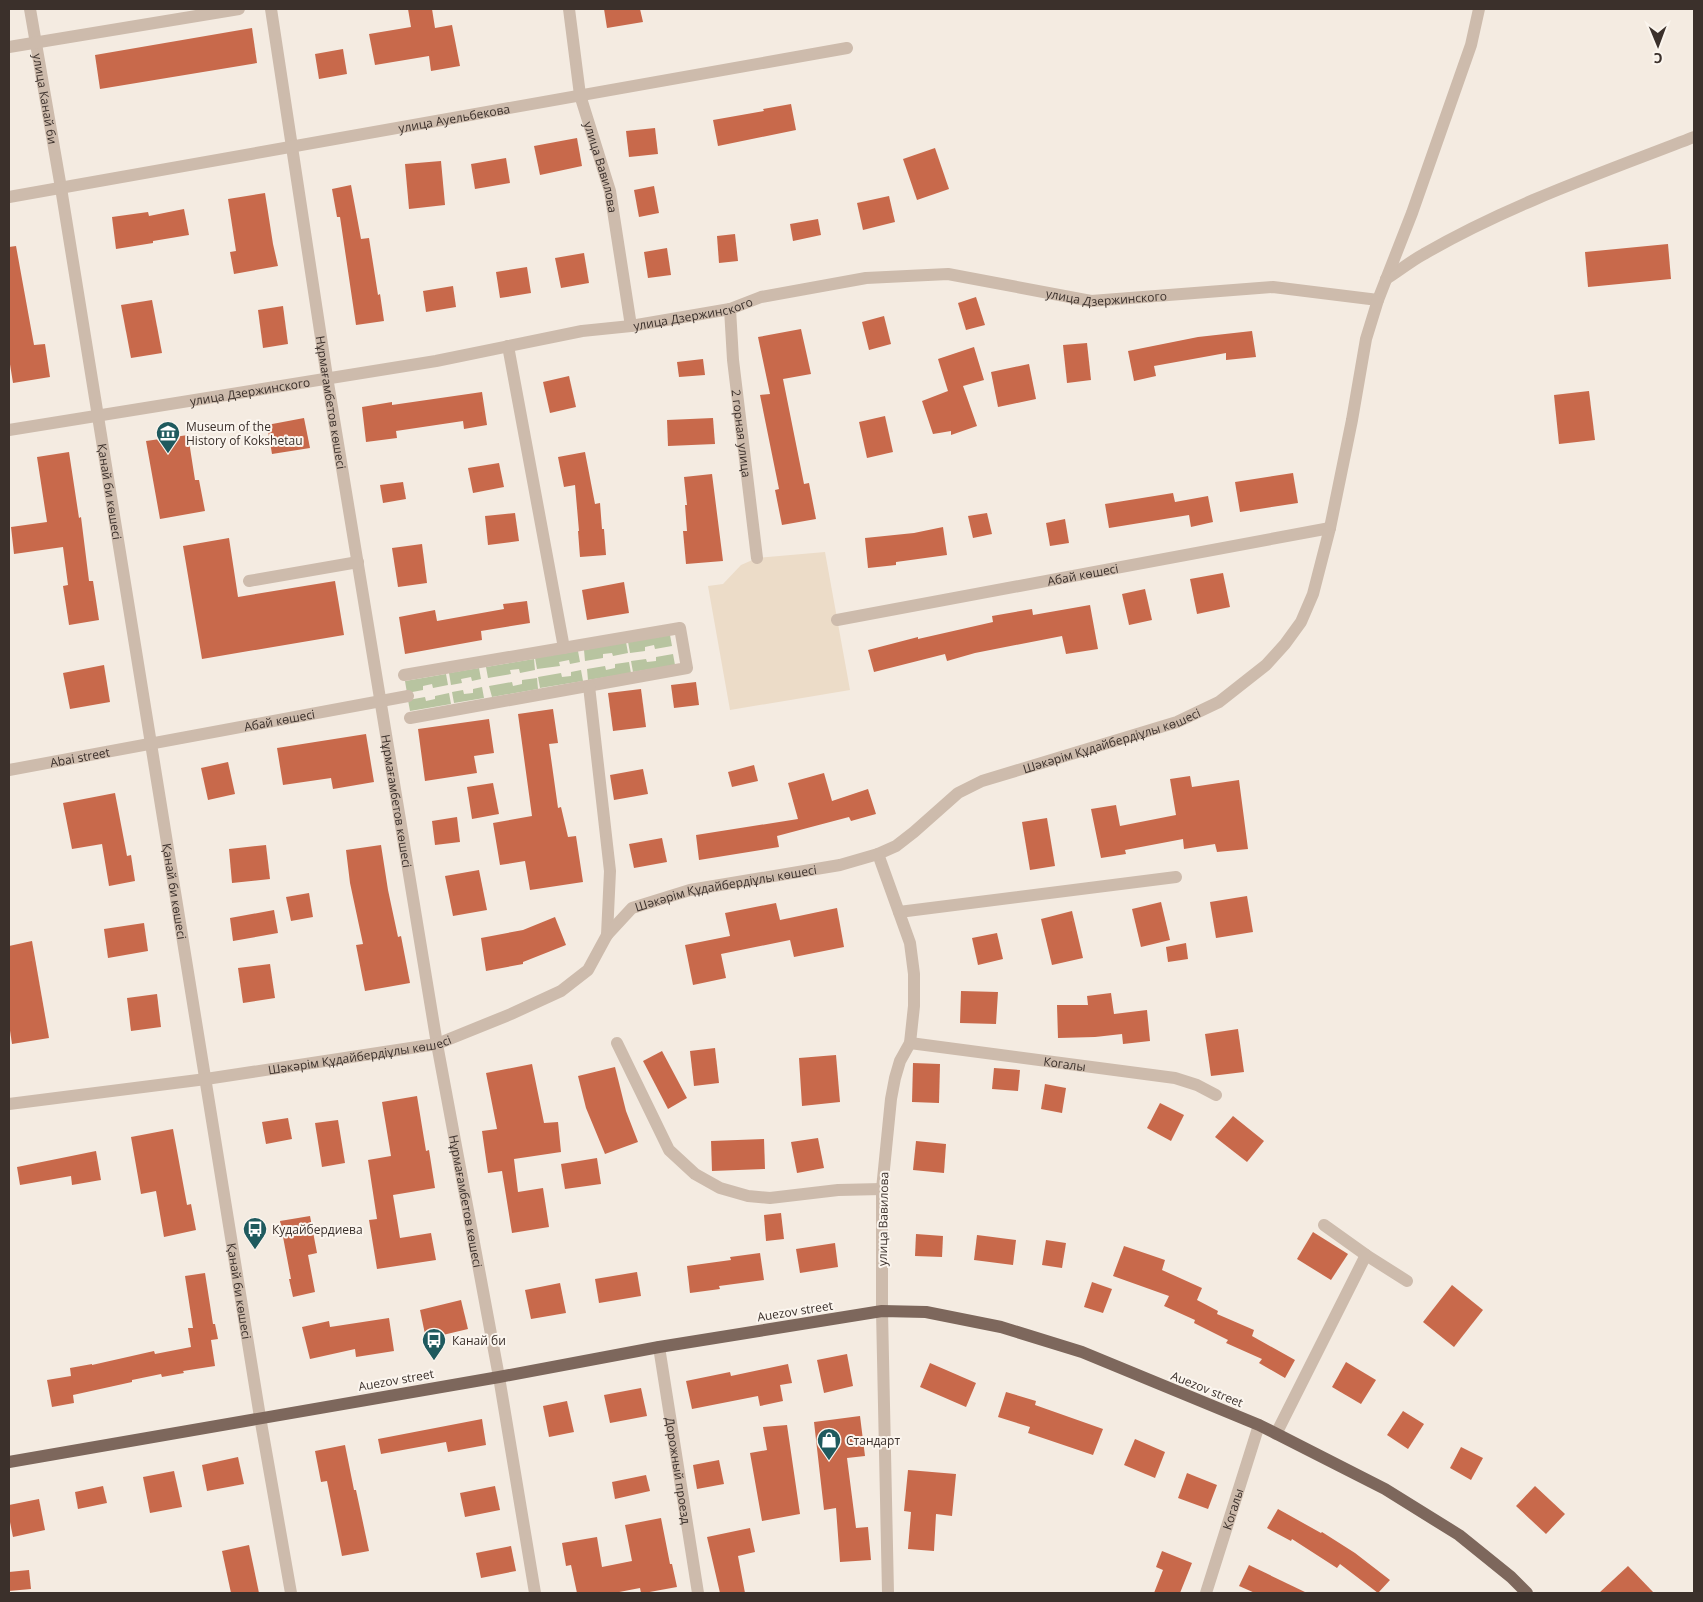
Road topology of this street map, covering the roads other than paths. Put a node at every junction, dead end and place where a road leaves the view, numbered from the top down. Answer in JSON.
{"nodes":[{"id":1,"x":30,"y":9,"type":"edge"},
{"id":2,"x":239,"y":9,"type":"edge"},
{"id":3,"x":271,"y":9,"type":"edge"},
{"id":4,"x":569,"y":9,"type":"edge"},
{"id":5,"x":1479,"y":9,"type":"edge"},
{"id":6,"x":36,"y":43,"type":"junction"},
{"id":7,"x":9,"y":47,"type":"edge"},
{"id":8,"x":847,"y":48,"type":"dead end"},
{"id":9,"x":580,"y":95,"type":"junction"},
{"id":10,"x":1694,"y":137,"type":"edge"},
{"id":11,"x":291,"y":147,"type":"junction"},
{"id":12,"x":61,"y":188,"type":"junction"},
{"id":13,"x":9,"y":197,"type":"edge"},
{"id":14,"x":1386,"y":279,"type":"junction"},
{"id":15,"x":1378,"y":300,"type":"junction"},
{"id":16,"x":730,"y":309,"type":"junction"},
{"id":17,"x":631,"y":326,"type":"junction"},
{"id":18,"x":508,"y":346,"type":"junction"},
{"id":19,"x":327,"y":378,"type":"junction"},
{"id":20,"x":98,"y":415,"type":"junction"},
{"id":21,"x":9,"y":430,"type":"edge"},
{"id":22,"x":1330,"y":528,"type":"junction"},
{"id":23,"x":757,"y":558,"type":"dead end"},
{"id":24,"x":358,"y":562,"type":"junction"},
{"id":25,"x":249,"y":581,"type":"dead end"},
{"id":26,"x":837,"y":620,"type":"dead end"},
{"id":27,"x":564,"y":648,"type":"junction"},
{"id":28,"x":404,"y":676,"type":"dead end"},
{"id":29,"x":588,"y":686,"type":"junction"},
{"id":30,"x":408,"y":696,"type":"dead end"},
{"id":31,"x":381,"y":700,"type":"junction"},
{"id":32,"x":410,"y":718,"type":"dead end"},
{"id":33,"x":151,"y":744,"type":"junction"},
{"id":34,"x":9,"y":770,"type":"edge"},
{"id":35,"x":878,"y":854,"type":"junction"},
{"id":36,"x":1176,"y":877,"type":"dead end"},
{"id":37,"x":899,"y":912,"type":"junction"},
{"id":38,"x":607,"y":935,"type":"junction"},
{"id":39,"x":617,"y":1043,"type":"dead end"},
{"id":40,"x":910,"y":1043,"type":"junction"},
{"id":41,"x":437,"y":1044,"type":"junction"},
{"id":42,"x":206,"y":1079,"type":"junction"},
{"id":43,"x":1216,"y":1095,"type":"dead end"},
{"id":44,"x":9,"y":1104,"type":"edge"},
{"id":45,"x":882,"y":1189,"type":"junction"},
{"id":46,"x":1324,"y":1225,"type":"dead end"},
{"id":47,"x":1366,"y":1255,"type":"junction"},
{"id":48,"x":1407,"y":1281,"type":"dead end"},
{"id":49,"x":882,"y":1311,"type":"junction"},
{"id":50,"x":659,"y":1347,"type":"junction"},
{"id":51,"x":499,"y":1377,"type":"junction"},
{"id":52,"x":260,"y":1417,"type":"junction"},
{"id":53,"x":1259,"y":1425,"type":"junction"},
{"id":54,"x":1276,"y":1434,"type":"junction"},
{"id":55,"x":9,"y":1462,"type":"edge"},
{"id":56,"x":291,"y":1593,"type":"edge"},
{"id":57,"x":535,"y":1593,"type":"edge"},
{"id":58,"x":698,"y":1593,"type":"edge"},
{"id":59,"x":888,"y":1593,"type":"edge"},
{"id":60,"x":1206,"y":1593,"type":"edge"},
{"id":61,"x":1527,"y":1593,"type":"edge"}],
"edges":[{"from":1,"to":6,"type":"street","name":"улица Канай би"},
{"from":2,"to":6,"type":"street"},
{"from":3,"to":11,"type":"street","name":"Нұрмағамбетов көшесі"},
{"from":4,"to":9,"type":"street","name":"улица Вавилова"},
{"from":5,"to":14,"type":"street","name":"Шәкәрім Құдайбердіұлы көшесі"},
{"from":6,"to":7,"type":"street"},
{"from":6,"to":12,"type":"street","name":"улица Канай би"},
{"from":8,"to":9,"type":"street","name":"улица Ауельбекова"},
{"from":9,"to":11,"type":"street","name":"улица Ауельбекова"},
{"from":9,"to":17,"type":"street","name":"улица Вавилова"},
{"from":10,"to":14,"type":"street"},
{"from":11,"to":12,"type":"street","name":"улица Ауельбекова"},
{"from":11,"to":19,"type":"street","name":"Нұрмағамбетов көшесі"},
{"from":12,"to":13,"type":"street","name":"улица Ауельбекова"},
{"from":12,"to":20,"type":"street","name":"Қанай би көшесі"},
{"from":14,"to":15,"type":"street","name":"Шәкәрім Құдайбердіұлы көшесі"},
{"from":15,"to":16,"type":"street","name":"улица Дзержинского"},
{"from":15,"to":22,"type":"street","name":"Шәкәрім Құдайбердіұлы көшесі"},
{"from":16,"to":17,"type":"street","name":"улица Дзержинского"},
{"from":16,"to":23,"type":"street","name":"2 горная улица"},
{"from":17,"to":18,"type":"street","name":"улица Дзержинского"},
{"from":18,"to":19,"type":"street","name":"улица Дзержинского"},
{"from":18,"to":27,"type":"street"},
{"from":19,"to":20,"type":"street","name":"улица Дзержинского"},
{"from":19,"to":24,"type":"street","name":"Нұрмағамбетов көшесі"},
{"from":20,"to":21,"type":"street","name":"улица Дзержинского"},
{"from":20,"to":33,"type":"street","name":"Қанай би көшесі"},
{"from":22,"to":26,"type":"street","name":"Абай көшесі"},
{"from":22,"to":35,"type":"street","name":"Шәкәрім Құдайбердіұлы көшесі"},
{"from":24,"to":25,"type":"street"},
{"from":24,"to":31,"type":"street","name":"Нұрмағамбетов көшесі"},
{"from":27,"to":28,"type":"street"},
{"from":27,"to":29,"type":"street"},
{"from":29,"to":32,"type":"street"},
{"from":29,"to":38,"type":"street"},
{"from":30,"to":31,"type":"street","name":"Абай көшесі"},
{"from":31,"to":33,"type":"street","name":"Абай көшесі"},
{"from":31,"to":41,"type":"street","name":"Нұрмағамбетов көшесі"},
{"from":33,"to":34,"type":"street","name":"Abai street"},
{"from":33,"to":42,"type":"street","name":"Қанай би көшесі"},
{"from":35,"to":37,"type":"street","name":"улица Вавилова"},
{"from":35,"to":38,"type":"street","name":"Шәкәрім Құдайбердіұлы көшесі"},
{"from":36,"to":37,"type":"street"},
{"from":37,"to":40,"type":"street","name":"улица Вавилова"},
{"from":38,"to":41,"type":"street","name":"Шәкәрім Құдайбердіұлы көшесі"},
{"from":39,"to":45,"type":"street"},
{"from":40,"to":43,"type":"street","name":"Когалы"},
{"from":40,"to":45,"type":"street","name":"улица Вавилова"},
{"from":41,"to":42,"type":"street","name":"Шәкәрім Құдайбердіұлы көшесі"},
{"from":41,"to":51,"type":"street","name":"Нұрмағамбетов көшесі"},
{"from":42,"to":44,"type":"street","name":"Шәкәрім Құдайбердіұлы көшесі"},
{"from":42,"to":52,"type":"street","name":"Қанай би көшесі"},
{"from":45,"to":49,"type":"street","name":"улица Вавилова"},
{"from":46,"to":47,"type":"street"},
{"from":47,"to":48,"type":"street"},
{"from":47,"to":54,"type":"street"},
{"from":49,"to":50,"type":"main road","name":"Auezov street"},
{"from":49,"to":53,"type":"main road","name":"Auezov street"},
{"from":49,"to":59,"type":"street","name":"улица Вавилова"},
{"from":50,"to":51,"type":"main road","name":"Auezov street"},
{"from":50,"to":58,"type":"street","name":"Дорожный проезд"},
{"from":51,"to":52,"type":"main road","name":"Auezov street"},
{"from":51,"to":57,"type":"street","name":"Нұрмағамбетов көшесі"},
{"from":52,"to":55,"type":"main road","name":"Auezov street"},
{"from":52,"to":56,"type":"street","name":"Қанай би көшесі"},
{"from":53,"to":54,"type":"main road","name":"Auezov street"},
{"from":53,"to":60,"type":"street","name":"Когалы"},
{"from":54,"to":61,"type":"main road","name":"Auezov street"}]}
